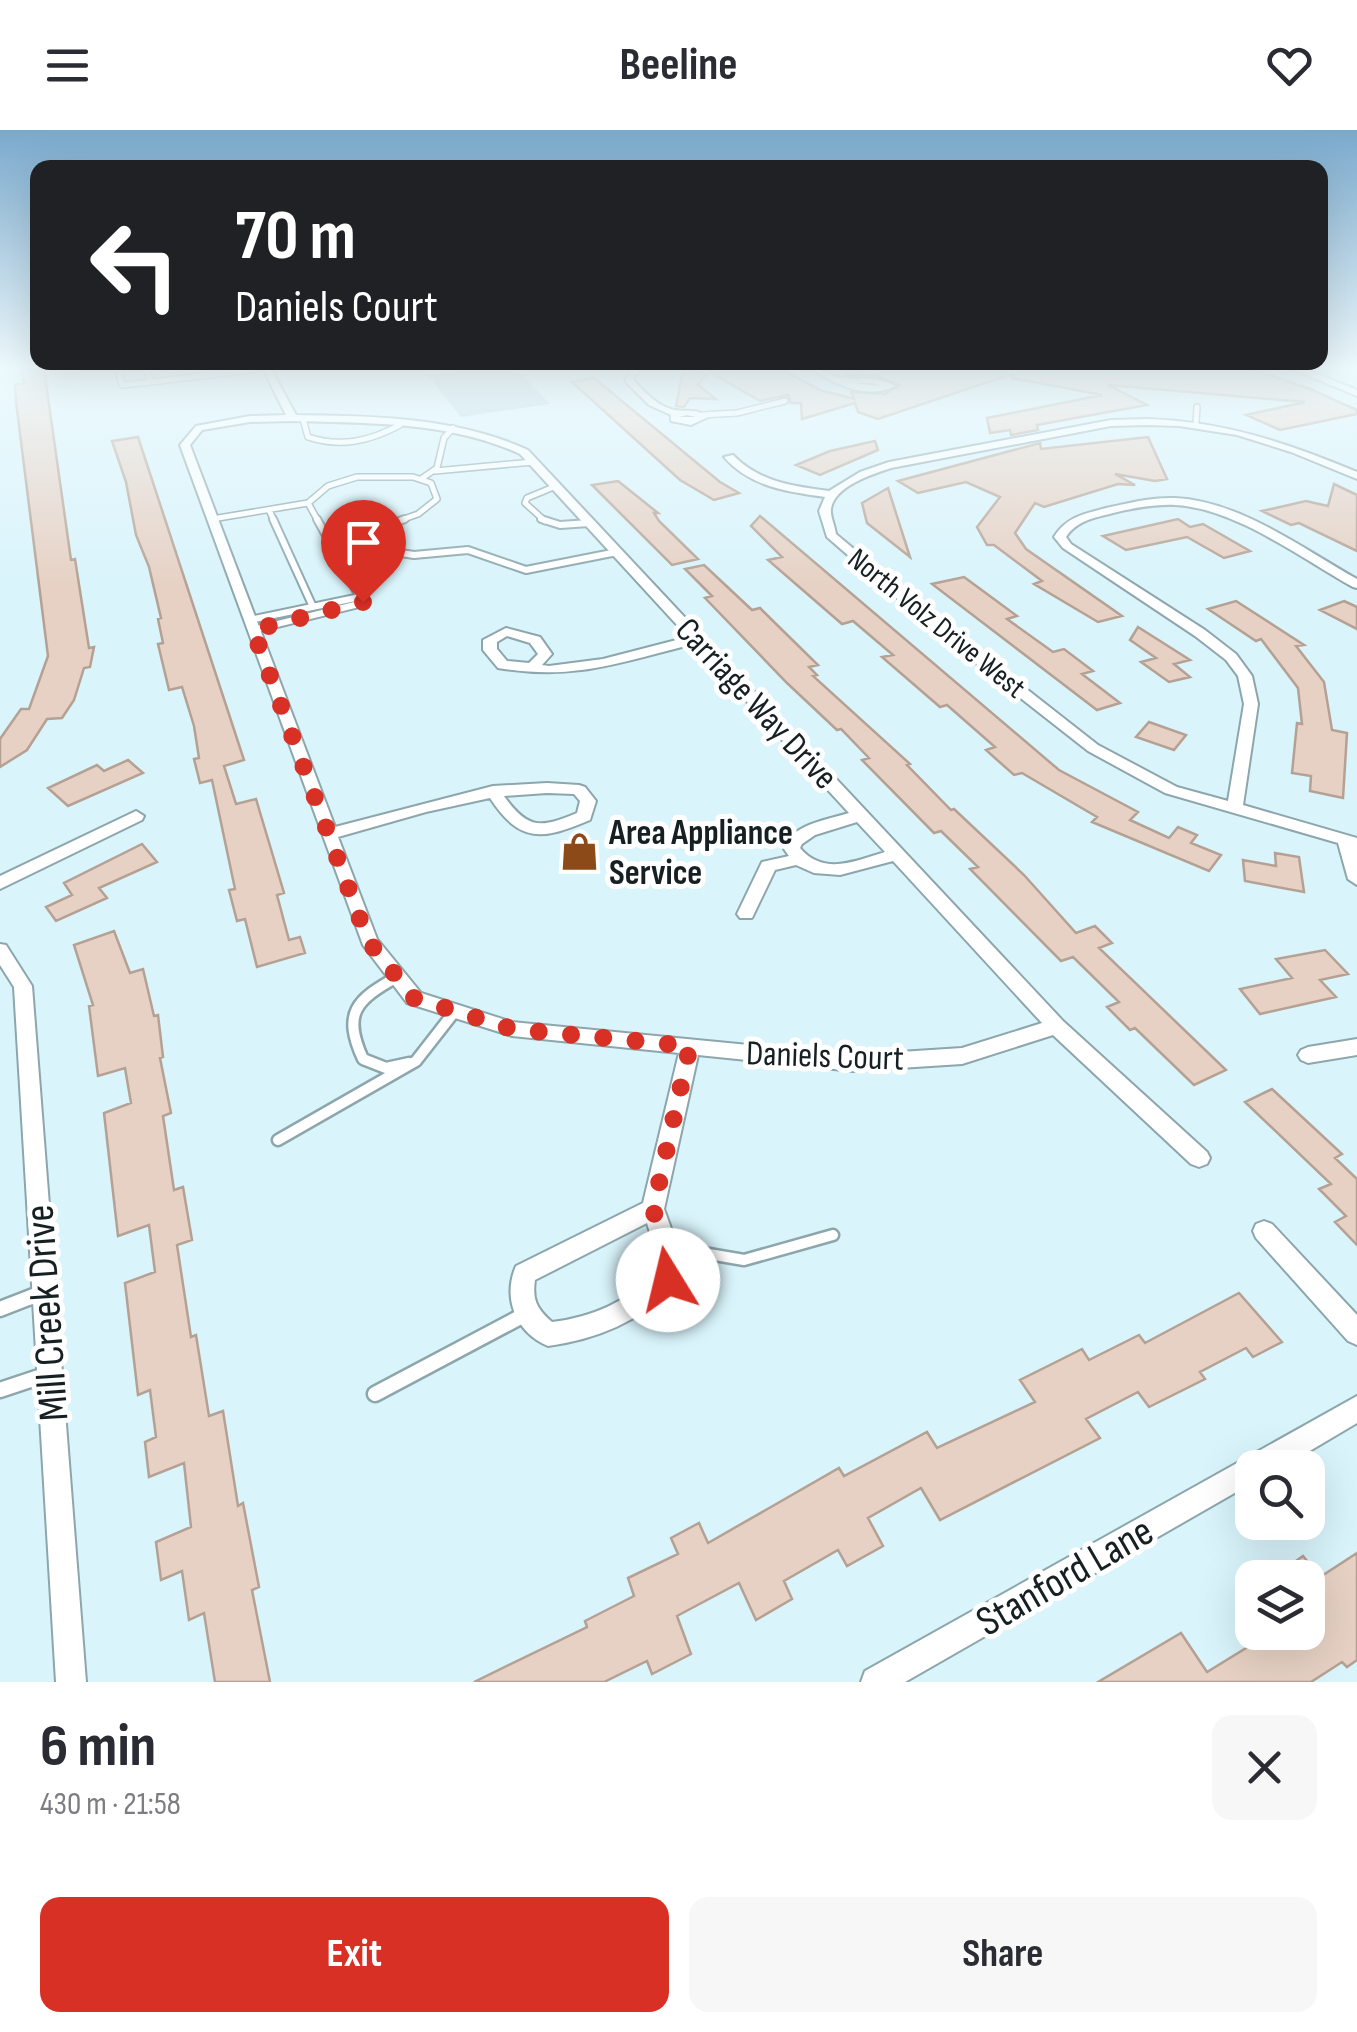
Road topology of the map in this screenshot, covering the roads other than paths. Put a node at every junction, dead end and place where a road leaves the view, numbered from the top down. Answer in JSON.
{"nodes":[{"id":1,"x":188,"y":441,"type":"edge"},
{"id":2,"x":443,"y":441,"type":"edge"},
{"id":3,"x":506,"y":441,"type":"edge"},
{"id":4,"x":1014,"y":441,"type":"edge"},
{"id":5,"x":1274,"y":441,"type":"edge"},
{"id":6,"x":729,"y":457,"type":"dead end"},
{"id":7,"x":533,"y":462,"type":"junction"},
{"id":8,"x":435,"y":471,"type":"junction"},
{"id":9,"x":1357,"y":476,"type":"edge"},
{"id":10,"x":421,"y":479,"type":"junction"},
{"id":11,"x":556,"y":486,"type":"junction"},
{"id":12,"x":832,"y":495,"type":"junction"},
{"id":13,"x":308,"y":503,"type":"junction"},
{"id":14,"x":269,"y":510,"type":"junction"},
{"id":15,"x":212,"y":519,"type":"junction"},
{"id":16,"x":590,"y":523,"type":"junction"},
{"id":17,"x":617,"y":552,"type":"junction"},
{"id":18,"x":1357,"y":584,"type":"edge"},
{"id":19,"x":360,"y":597,"type":"junction"},
{"id":20,"x":313,"y":606,"type":"junction"},
{"id":21,"x":251,"y":625,"type":"junction"},
{"id":22,"x":697,"y":639,"type":"junction"},
{"id":23,"x":536,"y":665,"type":"dead end"},
{"id":24,"x":494,"y":791,"type":"junction"},
{"id":25,"x":1235,"y":808,"type":"junction"},
{"id":26,"x":861,"y":815,"type":"junction"},
{"id":27,"x":136,"y":816,"type":"dead end"},
{"id":28,"x":329,"y":834,"type":"junction"},
{"id":29,"x":1352,"y":843,"type":"edge"},
{"id":30,"x":896,"y":854,"type":"junction"},
{"id":31,"x":798,"y":859,"type":"junction"},
{"id":32,"x":1357,"y":878,"type":"edge"},
{"id":33,"x":0,"y":883,"type":"edge"},
{"id":34,"x":746,"y":914,"type":"dead end"},
{"id":35,"x":0,"y":950,"type":"edge"},
{"id":36,"x":397,"y":977,"type":"junction"},
{"id":37,"x":455,"y":1012,"type":"junction"},
{"id":38,"x":1056,"y":1026,"type":"junction"},
{"id":39,"x":690,"y":1046,"type":"junction"},
{"id":40,"x":1357,"y":1047,"type":"edge"},
{"id":41,"x":1308,"y":1056,"type":"dead end"},
{"id":42,"x":416,"y":1061,"type":"junction"},
{"id":43,"x":278,"y":1140,"type":"dead end"},
{"id":44,"x":1199,"y":1158,"type":"dead end"},
{"id":45,"x":653,"y":1210,"type":"junction"},
{"id":46,"x":1264,"y":1231,"type":"dead end"},
{"id":47,"x":832,"y":1235,"type":"dead end"},
{"id":48,"x":666,"y":1247,"type":"junction"},
{"id":49,"x":44,"y":1292,"type":"junction"},
{"id":50,"x":0,"y":1309,"type":"edge"},
{"id":51,"x":524,"y":1315,"type":"junction"},
{"id":52,"x":1357,"y":1333,"type":"edge"},
{"id":53,"x":50,"y":1373,"type":"junction"},
{"id":54,"x":0,"y":1390,"type":"edge"},
{"id":55,"x":375,"y":1394,"type":"dead end"},
{"id":56,"x":1357,"y":1409,"type":"edge"},
{"id":57,"x":1285,"y":1450,"type":"edge"},
{"id":58,"x":1235,"y":1478,"type":"edge"},
{"id":59,"x":71,"y":1682,"type":"edge"},
{"id":60,"x":876,"y":1682,"type":"edge"}],
"edges":[{"from":1,"to":15,"type":"street","name":"Daniels Court"},
{"from":2,"to":8,"type":"lane"},
{"from":3,"to":7,"type":"street","name":"Carriage Way Drive"},
{"from":4,"to":12,"type":"street"},
{"from":5,"to":9,"type":"street"},
{"from":6,"to":12,"type":"street"},
{"from":7,"to":8,"type":"lane"},
{"from":7,"to":11,"type":"street","name":"Carriage Way Drive"},
{"from":8,"to":10,"type":"lane"},
{"from":10,"to":13,"type":"lane"},
{"from":10,"to":17,"type":"lane"},
{"from":11,"to":16,"type":"street","name":"Carriage Way Drive"},
{"from":11,"to":16,"type":"lane"},
{"from":12,"to":25,"type":"street","name":"North Volz Drive West"},
{"from":13,"to":14,"type":"lane"},
{"from":13,"to":19,"type":"lane"},
{"from":14,"to":15,"type":"lane"},
{"from":14,"to":20,"type":"lane"},
{"from":15,"to":21,"type":"street","name":"Daniels Court"},
{"from":16,"to":17,"type":"street","name":"Carriage Way Drive"},
{"from":17,"to":22,"type":"street","name":"Carriage Way Drive"},
{"from":18,"to":25,"type":"street"},
{"from":19,"to":20,"type":"lane"},
{"from":19,"to":21,"type":"lane"},
{"from":20,"to":21,"type":"lane"},
{"from":21,"to":28,"type":"street","name":"Daniels Court"},
{"from":22,"to":23,"type":"street"},
{"from":22,"to":26,"type":"street","name":"Carriage Way Drive"},
{"from":24,"to":24,"type":"street"},
{"from":24,"to":28,"type":"street"},
{"from":25,"to":29,"type":"street","name":"North Volz Drive West"},
{"from":26,"to":30,"type":"street","name":"Carriage Way Drive"},
{"from":26,"to":31,"type":"street"},
{"from":27,"to":33,"type":"street"},
{"from":28,"to":36,"type":"street","name":"Daniels Court"},
{"from":29,"to":32,"type":"street"},
{"from":30,"to":31,"type":"street"},
{"from":30,"to":38,"type":"street","name":"Carriage Way Drive"},
{"from":31,"to":34,"type":"street"},
{"from":35,"to":49,"type":"street","name":"Mill Creek Drive"},
{"from":36,"to":37,"type":"street","name":"Daniels Court"},
{"from":36,"to":42,"type":"lane"},
{"from":37,"to":39,"type":"street","name":"Daniels Court"},
{"from":37,"to":42,"type":"lane"},
{"from":38,"to":39,"type":"street","name":"Daniels Court"},
{"from":38,"to":44,"type":"street","name":"Carriage Way Drive"},
{"from":39,"to":45,"type":"street"},
{"from":40,"to":41,"type":"street"},
{"from":42,"to":43,"type":"lane"},
{"from":45,"to":48,"type":"street"},
{"from":45,"to":51,"type":"street"},
{"from":46,"to":52,"type":"street"},
{"from":47,"to":48,"type":"lane"},
{"from":48,"to":51,"type":"street"},
{"from":49,"to":50,"type":"lane"},
{"from":49,"to":53,"type":"street","name":"Mill Creek Drive"},
{"from":51,"to":55,"type":"lane"},
{"from":53,"to":54,"type":"lane"},
{"from":53,"to":59,"type":"street","name":"Mill Creek Drive"},
{"from":56,"to":57,"type":"street","name":"Stanford Lane"},
{"from":58,"to":60,"type":"street","name":"Stanford Lane"}]}
